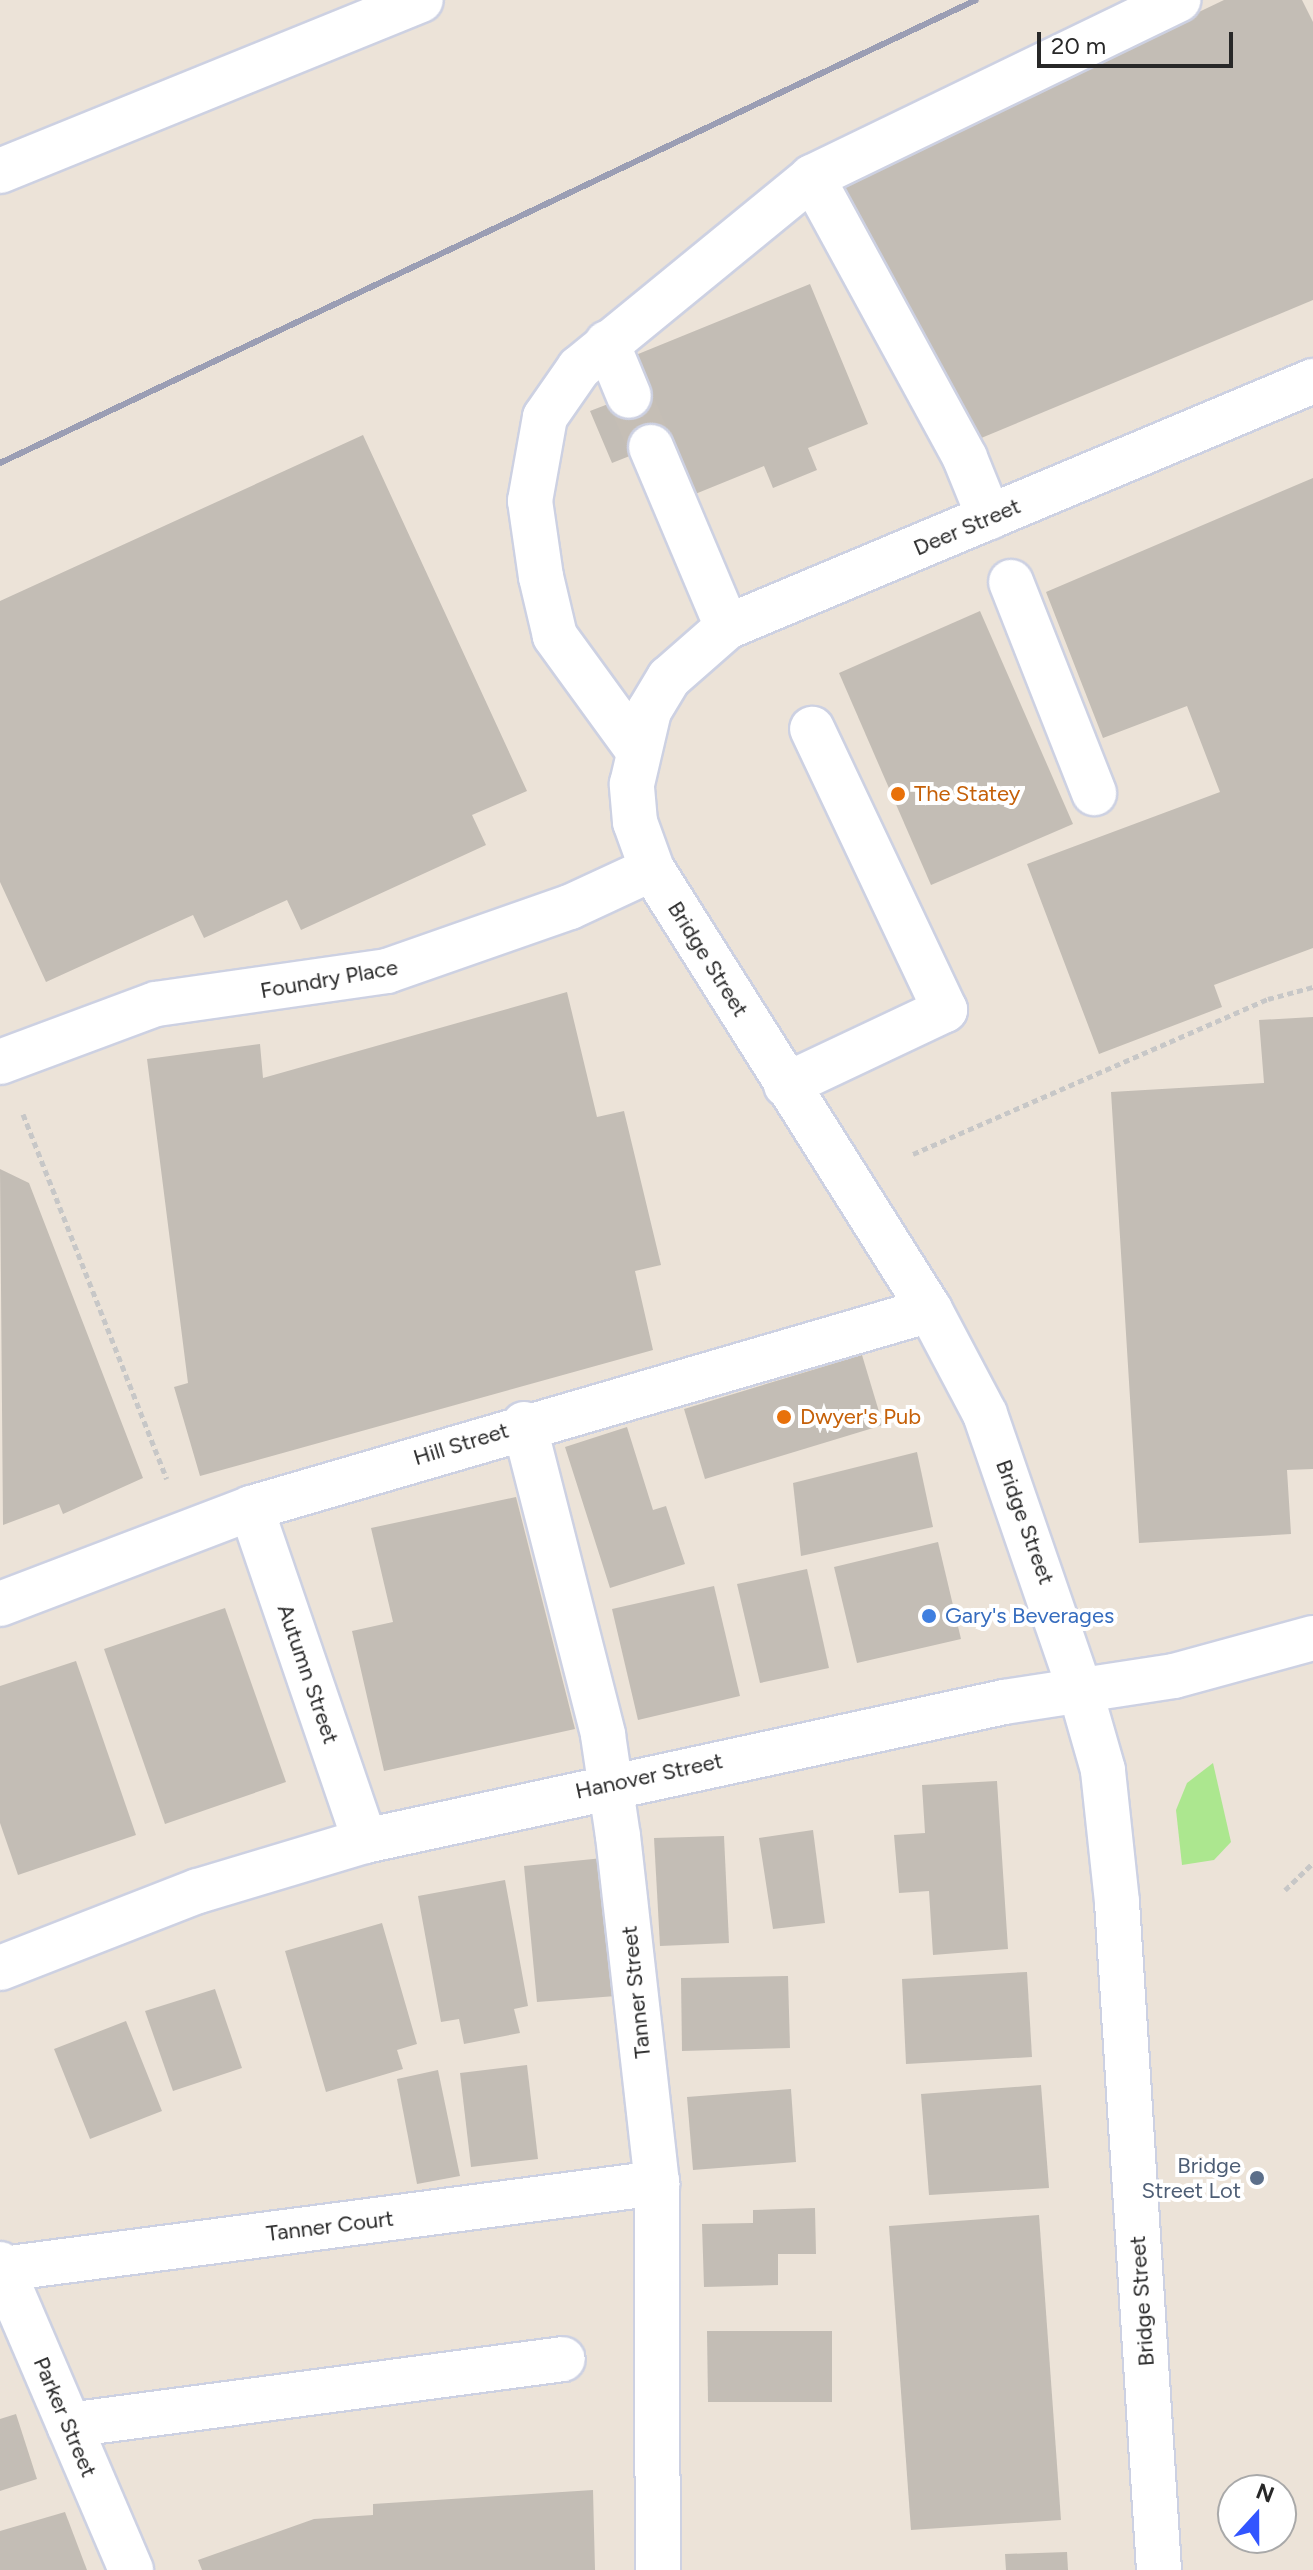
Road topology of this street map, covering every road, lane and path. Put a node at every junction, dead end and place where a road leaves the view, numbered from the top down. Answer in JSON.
{"nodes":[{"id":1,"x":421,"y":0,"type":"edge"},
{"id":2,"x":1178,"y":0,"type":"edge"},
{"id":3,"x":0,"y":171,"type":"edge"},
{"id":4,"x":812,"y":177,"type":"junction"},
{"id":5,"x":607,"y":343,"type":"junction"},
{"id":6,"x":1313,"y":381,"type":"edge"},
{"id":7,"x":629,"y":396,"type":"tunnel mouth"},
{"id":8,"x":651,"y":447,"type":"tunnel mouth"},
{"id":9,"x":989,"y":517,"type":"junction"},
{"id":10,"x":1011,"y":582,"type":"dead end"},
{"id":11,"x":727,"y":627,"type":"junction"},
{"id":12,"x":812,"y":729,"type":"dead end"},
{"id":13,"x":643,"y":730,"type":"junction"},
{"id":14,"x":1094,"y":793,"type":"dead end"},
{"id":15,"x":652,"y":869,"type":"junction"},
{"id":16,"x":1313,"y":987,"type":"edge"},
{"id":17,"x":1,"y":1062,"type":"edge"},
{"id":18,"x":786,"y":1085,"type":"junction"},
{"id":19,"x":913,"y":1154,"type":"dead end"},
{"id":20,"x":930,"y":1310,"type":"junction"},
{"id":21,"x":524,"y":1424,"type":"junction"},
{"id":22,"x":156,"y":1484,"type":"dead end"},
{"id":23,"x":251,"y":1508,"type":"junction"},
{"id":24,"x":0,"y":1604,"type":"edge"},
{"id":25,"x":1313,"y":1638,"type":"edge"},
{"id":26,"x":1080,"y":1690,"type":"junction"},
{"id":27,"x":612,"y":1783,"type":"junction"},
{"id":28,"x":365,"y":1841,"type":"junction"},
{"id":29,"x":1313,"y":1863,"type":"edge"},
{"id":30,"x":1285,"y":1890,"type":"dead end"},
{"id":31,"x":0,"y":1968,"type":"edge"},
{"id":32,"x":657,"y":2183,"type":"junction"},
{"id":33,"x":1,"y":2266,"type":"edge"},
{"id":34,"x":563,"y":2359,"type":"dead end"},
{"id":35,"x":69,"y":2425,"type":"junction"},
{"id":36,"x":131,"y":2570,"type":"edge"},
{"id":37,"x":658,"y":2570,"type":"edge"},
{"id":38,"x":1159,"y":2570,"type":"edge"}],
"edges":[{"from":1,"to":3,"type":"street"},
{"from":2,"to":4,"type":"street"},
{"from":4,"to":5,"type":"street"},
{"from":4,"to":9,"type":"street"},
{"from":5,"to":7,"type":"street"},
{"from":5,"to":13,"type":"street"},
{"from":6,"to":9,"type":"street","name":"Deer Street"},
{"from":8,"to":11,"type":"street"},
{"from":9,"to":11,"type":"street","name":"Deer Street"},
{"from":10,"to":14,"type":"street"},
{"from":11,"to":13,"type":"street","name":"Deer Street"},
{"from":12,"to":18,"type":"street"},
{"from":13,"to":15,"type":"street","name":"Bridge Street"},
{"from":15,"to":17,"type":"street","name":"Foundry Place"},
{"from":15,"to":18,"type":"street","name":"Bridge Street"},
{"from":16,"to":19,"type":"path"},
{"from":17,"to":22,"type":"path"},
{"from":18,"to":20,"type":"street","name":"Bridge Street"},
{"from":20,"to":21,"type":"street","name":"Hill Street"},
{"from":20,"to":26,"type":"street","name":"Bridge Street"},
{"from":21,"to":23,"type":"street","name":"Hill Street"},
{"from":21,"to":27,"type":"street","name":"Tanner Street"},
{"from":23,"to":24,"type":"street","name":"Hill Street"},
{"from":23,"to":28,"type":"street","name":"Autumn Street"},
{"from":25,"to":26,"type":"street","name":"Hanover Street"},
{"from":26,"to":27,"type":"street","name":"Hanover Street"},
{"from":26,"to":38,"type":"street","name":"Bridge Street"},
{"from":27,"to":28,"type":"street","name":"Hanover Street"},
{"from":27,"to":32,"type":"street","name":"Tanner Street"},
{"from":28,"to":31,"type":"street","name":"Hanover Street"},
{"from":29,"to":30,"type":"path"},
{"from":32,"to":33,"type":"street","name":"Tanner Court"},
{"from":32,"to":37,"type":"street","name":"Tanner Street"},
{"from":33,"to":35,"type":"street","name":"Parker Street"},
{"from":34,"to":35,"type":"street"},
{"from":35,"to":36,"type":"street","name":"Parker Street"}]}
